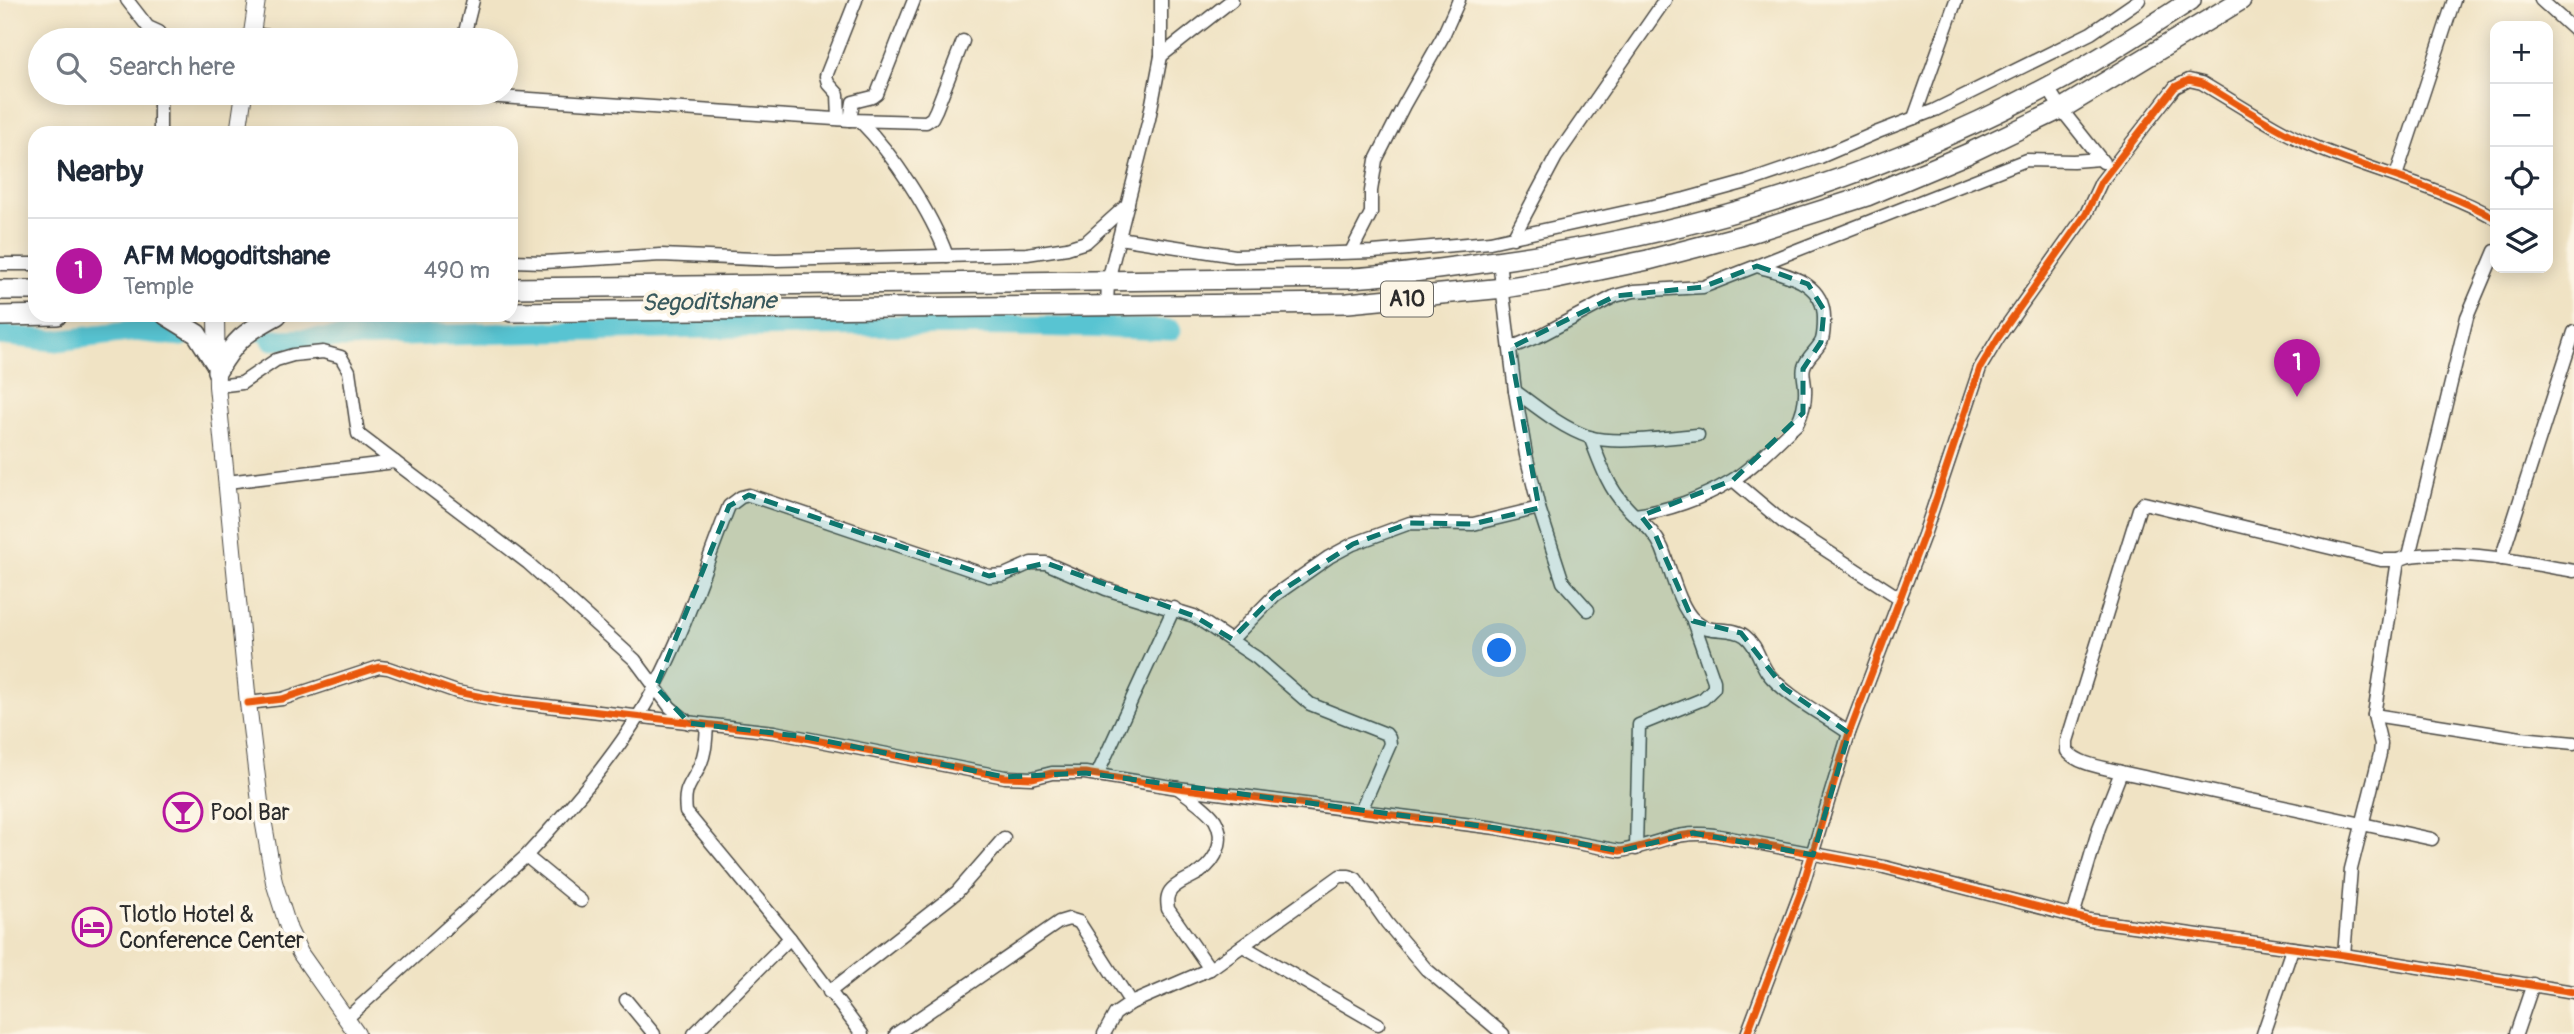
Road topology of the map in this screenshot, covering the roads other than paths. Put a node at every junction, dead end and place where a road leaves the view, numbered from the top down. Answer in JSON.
{"nodes":[{"id":1,"x":127,"y":0,"type":"edge"},
{"id":2,"x":257,"y":0,"type":"edge"},
{"id":3,"x":473,"y":0,"type":"edge"},
{"id":4,"x":856,"y":0,"type":"edge"},
{"id":5,"x":914,"y":0,"type":"edge"},
{"id":6,"x":1161,"y":0,"type":"edge"},
{"id":7,"x":1232,"y":0,"type":"edge"},
{"id":8,"x":1459,"y":0,"type":"edge"},
{"id":9,"x":1665,"y":0,"type":"edge"},
{"id":10,"x":1956,"y":0,"type":"edge"},
{"id":11,"x":2139,"y":0,"type":"edge"},
{"id":12,"x":2191,"y":0,"type":"edge"},
{"id":13,"x":2241,"y":0,"type":"edge"},
{"id":14,"x":2454,"y":0,"type":"edge"},
{"id":15,"x":2541,"y":0,"type":"edge"},
{"id":16,"x":150,"y":28,"type":"edge"},
{"id":17,"x":253,"y":28,"type":"edge"},
{"id":18,"x":466,"y":28,"type":"edge"},
{"id":19,"x":2574,"y":30,"type":"edge"},
{"id":20,"x":963,"y":41,"type":"dead end"},
{"id":21,"x":1161,"y":56,"type":"junction"},
{"id":22,"x":2048,"y":88,"type":"junction"},
{"id":23,"x":518,"y":98,"type":"edge"},
{"id":24,"x":160,"y":105,"type":"edge"},
{"id":25,"x":242,"y":105,"type":"edge"},
{"id":26,"x":2061,"y":109,"type":"junction"},
{"id":27,"x":1914,"y":118,"type":"junction"},
{"id":28,"x":850,"y":120,"type":"junction"},
{"id":29,"x":160,"y":126,"type":"edge"},
{"id":30,"x":239,"y":126,"type":"edge"},
{"id":31,"x":2101,"y":159,"type":"junction"},
{"id":32,"x":2109,"y":171,"type":"junction"},
{"id":33,"x":2396,"y":176,"type":"junction"},
{"id":34,"x":1128,"y":204,"type":"junction"},
{"id":35,"x":2490,"y":216,"type":"edge"},
{"id":36,"x":1118,"y":238,"type":"junction"},
{"id":37,"x":1513,"y":238,"type":"junction"},
{"id":38,"x":1351,"y":252,"type":"junction"},
{"id":39,"x":947,"y":256,"type":"junction"},
{"id":40,"x":518,"y":261,"type":"edge"},
{"id":41,"x":1499,"y":261,"type":"junction"},
{"id":42,"x":2490,"y":263,"type":"edge"},
{"id":43,"x":0,"y":264,"type":"edge"},
{"id":44,"x":28,"y":264,"type":"edge"},
{"id":45,"x":1758,"y":266,"type":"junction"},
{"id":46,"x":1199,"y":280,"type":"junction"},
{"id":47,"x":1108,"y":281,"type":"junction"},
{"id":48,"x":518,"y":288,"type":"edge"},
{"id":49,"x":1504,"y":288,"type":"junction"},
{"id":50,"x":0,"y":290,"type":"edge"},
{"id":51,"x":28,"y":290,"type":"edge"},
{"id":52,"x":1199,"y":306,"type":"junction"},
{"id":53,"x":1107,"y":307,"type":"junction"},
{"id":54,"x":518,"y":312,"type":"edge"},
{"id":55,"x":0,"y":316,"type":"edge"},
{"id":56,"x":28,"y":316,"type":"edge"},
{"id":57,"x":177,"y":322,"type":"edge"},
{"id":58,"x":216,"y":322,"type":"edge"},
{"id":59,"x":264,"y":322,"type":"edge"},
{"id":60,"x":2574,"y":332,"type":"edge"},
{"id":61,"x":1510,"y":348,"type":"junction"},
{"id":62,"x":217,"y":374,"type":"junction"},
{"id":63,"x":1515,"y":391,"type":"junction"},
{"id":64,"x":1698,"y":435,"type":"dead end"},
{"id":65,"x":1590,"y":437,"type":"junction"},
{"id":66,"x":396,"y":462,"type":"junction"},
{"id":67,"x":1733,"y":480,"type":"junction"},
{"id":68,"x":227,"y":482,"type":"junction"},
{"id":69,"x":1539,"y":508,"type":"junction"},
{"id":70,"x":1635,"y":515,"type":"junction"},
{"id":71,"x":2403,"y":558,"type":"junction"},
{"id":72,"x":2501,"y":559,"type":"junction"},
{"id":73,"x":2574,"y":571,"type":"edge"},
{"id":74,"x":1901,"y":599,"type":"junction"},
{"id":75,"x":1174,"y":608,"type":"junction"},
{"id":76,"x":1588,"y":610,"type":"dead end"},
{"id":77,"x":1693,"y":621,"type":"junction"},
{"id":78,"x":1232,"y":639,"type":"junction"},
{"id":79,"x":656,"y":687,"type":"junction"},
{"id":80,"x":248,"y":703,"type":"junction"},
{"id":81,"x":2374,"y":715,"type":"junction"},
{"id":82,"x":638,"y":717,"type":"junction"},
{"id":83,"x":689,"y":723,"type":"junction"},
{"id":84,"x":707,"y":725,"type":"junction"},
{"id":85,"x":1849,"y":733,"type":"junction"},
{"id":86,"x":2574,"y":743,"type":"edge"},
{"id":87,"x":2121,"y":772,"type":"junction"},
{"id":88,"x":1097,"y":775,"type":"junction"},
{"id":89,"x":1178,"y":788,"type":"junction"},
{"id":90,"x":1361,"y":810,"type":"junction"},
{"id":91,"x":2361,"y":825,"type":"junction"},
{"id":92,"x":1004,"y":838,"type":"dead end"},
{"id":93,"x":2432,"y":839,"type":"dead end"},
{"id":94,"x":1636,"y":849,"type":"junction"},
{"id":95,"x":1813,"y":855,"type":"junction"},
{"id":96,"x":526,"y":856,"type":"junction"},
{"id":97,"x":581,"y":901,"type":"dead end"},
{"id":98,"x":2073,"y":916,"type":"junction"},
{"id":99,"x":790,"y":938,"type":"junction"},
{"id":100,"x":1243,"y":946,"type":"junction"},
{"id":101,"x":2292,"y":949,"type":"junction"},
{"id":102,"x":2344,"y":955,"type":"junction"},
{"id":103,"x":1209,"y":969,"type":"junction"},
{"id":104,"x":2533,"y":984,"type":"junction"},
{"id":105,"x":829,"y":992,"type":"junction"},
{"id":106,"x":2574,"y":992,"type":"edge"},
{"id":107,"x":626,"y":1000,"type":"dead end"},
{"id":108,"x":1131,"y":1003,"type":"junction"},
{"id":109,"x":346,"y":1019,"type":"junction"},
{"id":110,"x":1378,"y":1024,"type":"dead end"},
{"id":111,"x":1496,"y":1031,"type":"edge"},
{"id":112,"x":357,"y":1034,"type":"edge"},
{"id":113,"x":654,"y":1034,"type":"edge"},
{"id":114,"x":694,"y":1034,"type":"edge"},
{"id":115,"x":862,"y":1034,"type":"edge"},
{"id":116,"x":896,"y":1034,"type":"edge"},
{"id":117,"x":1104,"y":1034,"type":"edge"},
{"id":118,"x":1747,"y":1034,"type":"edge"},
{"id":119,"x":2263,"y":1034,"type":"edge"},
{"id":120,"x":2516,"y":1034,"type":"edge"}],
"edges":[{"from":1,"to":16,"type":"street"},
{"from":2,"to":17,"type":"street"},
{"from":3,"to":18,"type":"street"},
{"from":4,"to":28,"type":"street"},
{"from":5,"to":28,"type":"street"},
{"from":6,"to":21,"type":"street"},
{"from":7,"to":21,"type":"street"},
{"from":8,"to":38,"type":"street"},
{"from":9,"to":37,"type":"street"},
{"from":10,"to":27,"type":"street"},
{"from":11,"to":27,"type":"street"},
{"from":12,"to":22,"type":"main road","number":"A10"},
{"from":13,"to":26,"type":"main road","number":"A10"},
{"from":14,"to":33,"type":"street"},
{"from":15,"to":19,"type":"street"},
{"from":20,"to":28,"type":"street"},
{"from":21,"to":34,"type":"street"},
{"from":22,"to":26,"type":"street"},
{"from":22,"to":41,"type":"main road","number":"A10"},
{"from":23,"to":28,"type":"street"},
{"from":24,"to":29,"type":"street"},
{"from":25,"to":30,"type":"street"},
{"from":26,"to":31,"type":"street"},
{"from":26,"to":49,"type":"main road","number":"A10"},
{"from":27,"to":37,"type":"street"},
{"from":28,"to":39,"type":"street"},
{"from":31,"to":32,"type":"street"},
{"from":31,"to":45,"type":"street"},
{"from":32,"to":33,"type":"street"},
{"from":32,"to":74,"type":"street"},
{"from":33,"to":35,"type":"street"},
{"from":34,"to":36,"type":"street"},
{"from":34,"to":39,"type":"street"},
{"from":36,"to":38,"type":"street"},
{"from":36,"to":47,"type":"street"},
{"from":37,"to":38,"type":"street"},
{"from":39,"to":40,"type":"street"},
{"from":41,"to":46,"type":"main road","number":"A10"},
{"from":41,"to":49,"type":"street"},
{"from":42,"to":71,"type":"street"},
{"from":43,"to":44,"type":"street"},
{"from":45,"to":61,"type":"street"},
{"from":45,"to":67,"type":"street"},
{"from":46,"to":47,"type":"main road","number":"A10"},
{"from":46,"to":52,"type":"main road"},
{"from":47,"to":48,"type":"main road","number":"A10"},
{"from":47,"to":53,"type":"street"},
{"from":49,"to":52,"type":"main road","number":"A10"},
{"from":49,"to":61,"type":"street"},
{"from":50,"to":51,"type":"main road"},
{"from":52,"to":53,"type":"main road","number":"A10"},
{"from":53,"to":54,"type":"main road","number":"A10"},
{"from":55,"to":56,"type":"main road"},
{"from":57,"to":62,"type":"main road"},
{"from":58,"to":62,"type":"street"},
{"from":59,"to":62,"type":"main road"},
{"from":60,"to":72,"type":"street"},
{"from":61,"to":63,"type":"street"},
{"from":62,"to":66,"type":"street"},
{"from":62,"to":68,"type":"street"},
{"from":63,"to":65,"type":"street"},
{"from":63,"to":69,"type":"street"},
{"from":64,"to":65,"type":"street"},
{"from":65,"to":70,"type":"street"},
{"from":66,"to":68,"type":"street"},
{"from":66,"to":79,"type":"street"},
{"from":67,"to":70,"type":"street"},
{"from":67,"to":74,"type":"street"},
{"from":68,"to":80,"type":"street"},
{"from":69,"to":76,"type":"street"},
{"from":69,"to":78,"type":"street"},
{"from":70,"to":77,"type":"street"},
{"from":71,"to":72,"type":"street"},
{"from":71,"to":81,"type":"street"},
{"from":71,"to":87,"type":"street"},
{"from":72,"to":73,"type":"street"},
{"from":74,"to":85,"type":"street"},
{"from":75,"to":78,"type":"street"},
{"from":75,"to":79,"type":"street"},
{"from":75,"to":88,"type":"street"},
{"from":77,"to":85,"type":"street"},
{"from":77,"to":94,"type":"street"},
{"from":78,"to":90,"type":"street"},
{"from":79,"to":82,"type":"street"},
{"from":79,"to":83,"type":"street"},
{"from":80,"to":82,"type":"street"},
{"from":80,"to":109,"type":"street"},
{"from":81,"to":86,"type":"street"},
{"from":81,"to":91,"type":"street"},
{"from":82,"to":83,"type":"street"},
{"from":82,"to":96,"type":"street"},
{"from":83,"to":84,"type":"street"},
{"from":84,"to":88,"type":"street"},
{"from":84,"to":99,"type":"street"},
{"from":85,"to":95,"type":"street"},
{"from":87,"to":91,"type":"street"},
{"from":87,"to":98,"type":"street"},
{"from":88,"to":89,"type":"street"},
{"from":89,"to":90,"type":"street"},
{"from":89,"to":103,"type":"street"},
{"from":90,"to":94,"type":"street"},
{"from":91,"to":93,"type":"street"},
{"from":91,"to":102,"type":"street"},
{"from":92,"to":105,"type":"street"},
{"from":94,"to":95,"type":"street"},
{"from":95,"to":98,"type":"street"},
{"from":95,"to":118,"type":"street"},
{"from":96,"to":97,"type":"street"},
{"from":96,"to":109,"type":"street"},
{"from":98,"to":101,"type":"street"},
{"from":99,"to":105,"type":"street"},
{"from":99,"to":114,"type":"street"},
{"from":100,"to":103,"type":"street"},
{"from":100,"to":110,"type":"street"},
{"from":100,"to":111,"type":"street"},
{"from":101,"to":102,"type":"street"},
{"from":101,"to":119,"type":"street"},
{"from":102,"to":104,"type":"street"},
{"from":103,"to":108,"type":"street"},
{"from":104,"to":106,"type":"street"},
{"from":104,"to":120,"type":"street"},
{"from":105,"to":115,"type":"street"},
{"from":107,"to":113,"type":"street"},
{"from":108,"to":116,"type":"street"},
{"from":108,"to":117,"type":"street"},
{"from":109,"to":112,"type":"street"}]}
